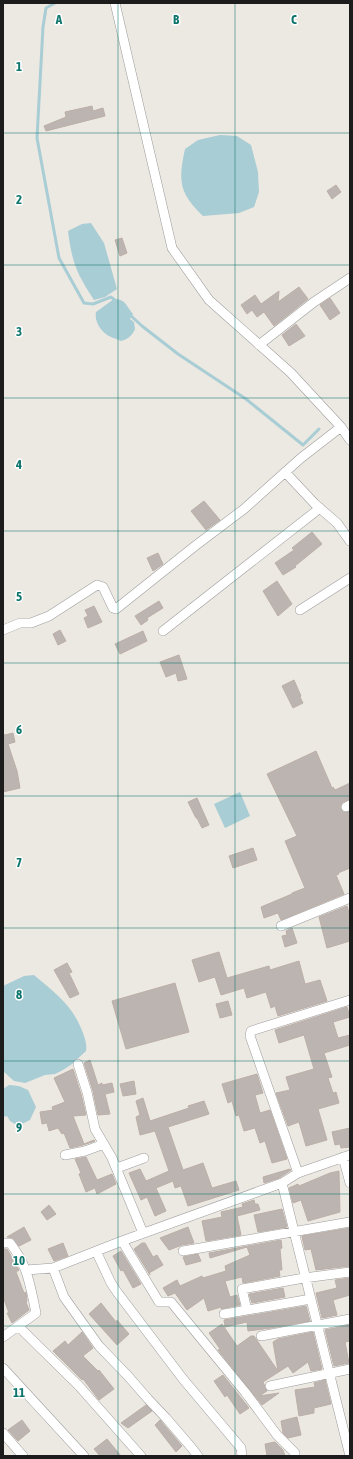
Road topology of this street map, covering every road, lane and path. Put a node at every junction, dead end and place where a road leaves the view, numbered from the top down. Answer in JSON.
{"nodes":[{"id":1,"x":115,"y":3,"type":"edge"},
{"id":2,"x":350,"y":278,"type":"edge"},
{"id":3,"x":259,"y":345,"type":"junction"},
{"id":4,"x":341,"y":427,"type":"junction"},
{"id":5,"x":350,"y":440,"type":"edge"},
{"id":6,"x":285,"y":472,"type":"junction"},
{"id":7,"x":320,"y":508,"type":"junction"},
{"id":8,"x":350,"y":541,"type":"edge"},
{"id":9,"x":350,"y":578,"type":"edge"},
{"id":10,"x":300,"y":610,"type":"dead end"},
{"id":11,"x":3,"y":630,"type":"edge"},
{"id":12,"x":163,"y":631,"type":"dead end"},
{"id":13,"x":350,"y":898,"type":"edge"},
{"id":14,"x":281,"y":926,"type":"dead end"},
{"id":15,"x":350,"y":1000,"type":"edge"},
{"id":16,"x":78,"y":1064,"type":"dead end"},
{"id":17,"x":104,"y":1144,"type":"junction"},
{"id":18,"x":65,"y":1155,"type":"dead end"},
{"id":19,"x":347,"y":1156,"type":"edge"},
{"id":20,"x":144,"y":1158,"type":"dead end"},
{"id":21,"x":117,"y":1168,"type":"junction"},
{"id":22,"x":298,"y":1174,"type":"junction"},
{"id":23,"x":282,"y":1183,"type":"junction"},
{"id":24,"x":350,"y":1183,"type":"edge"},
{"id":25,"x":350,"y":1222,"type":"edge"},
{"id":26,"x":294,"y":1231,"type":"junction"},
{"id":27,"x":143,"y":1233,"type":"junction"},
{"id":28,"x":122,"y":1241,"type":"junction"},
{"id":29,"x":3,"y":1243,"type":"edge"},
{"id":30,"x":96,"y":1251,"type":"junction"},
{"id":31,"x":183,"y":1251,"type":"dead end"},
{"id":32,"x":53,"y":1268,"type":"junction"},
{"id":33,"x":26,"y":1270,"type":"junction"},
{"id":34,"x":350,"y":1272,"type":"edge"},
{"id":35,"x":304,"y":1278,"type":"junction"},
{"id":36,"x":311,"y":1299,"type":"junction"},
{"id":37,"x":248,"y":1310,"type":"junction"},
{"id":38,"x":224,"y":1314,"type":"dead end"},
{"id":39,"x":350,"y":1319,"type":"edge"},
{"id":40,"x":318,"y":1325,"type":"junction"},
{"id":41,"x":18,"y":1326,"type":"junction"},
{"id":42,"x":261,"y":1336,"type":"dead end"},
{"id":43,"x":3,"y":1337,"type":"edge"},
{"id":44,"x":3,"y":1368,"type":"edge"},
{"id":45,"x":350,"y":1369,"type":"edge"},
{"id":46,"x":330,"y":1373,"type":"junction"},
{"id":47,"x":270,"y":1386,"type":"dead end"},
{"id":48,"x":3,"y":1433,"type":"edge"},
{"id":49,"x":23,"y":1456,"type":"edge"},
{"id":50,"x":84,"y":1456,"type":"edge"},
{"id":51,"x":141,"y":1456,"type":"edge"},
{"id":52,"x":198,"y":1456,"type":"edge"},
{"id":53,"x":242,"y":1456,"type":"edge"},
{"id":54,"x":295,"y":1456,"type":"edge"},
{"id":55,"x":350,"y":1456,"type":"edge"}],
"edges":[{"from":1,"to":3,"type":"street"},
{"from":2,"to":3,"type":"street"},
{"from":3,"to":4,"type":"street"},
{"from":4,"to":5,"type":"street"},
{"from":4,"to":6,"type":"street"},
{"from":6,"to":7,"type":"street"},
{"from":6,"to":11,"type":"street"},
{"from":7,"to":8,"type":"street"},
{"from":7,"to":12,"type":"street"},
{"from":9,"to":10,"type":"street"},
{"from":13,"to":14,"type":"street"},
{"from":15,"to":22,"type":"street"},
{"from":16,"to":17,"type":"street"},
{"from":17,"to":18,"type":"street"},
{"from":17,"to":21,"type":"street"},
{"from":19,"to":22,"type":"street"},
{"from":19,"to":24,"type":"street"},
{"from":20,"to":21,"type":"street"},
{"from":21,"to":27,"type":"street"},
{"from":22,"to":23,"type":"street"},
{"from":23,"to":26,"type":"street"},
{"from":23,"to":27,"type":"street"},
{"from":25,"to":26,"type":"street"},
{"from":26,"to":31,"type":"street"},
{"from":26,"to":35,"type":"street"},
{"from":27,"to":28,"type":"street"},
{"from":28,"to":30,"type":"street"},
{"from":28,"to":54,"type":"street"},
{"from":29,"to":33,"type":"street"},
{"from":30,"to":32,"type":"street"},
{"from":30,"to":53,"type":"street"},
{"from":32,"to":33,"type":"street"},
{"from":32,"to":52,"type":"street"},
{"from":33,"to":41,"type":"street"},
{"from":34,"to":35,"type":"street"},
{"from":35,"to":36,"type":"street"},
{"from":35,"to":37,"type":"street"},
{"from":36,"to":37,"type":"street"},
{"from":36,"to":40,"type":"street"},
{"from":37,"to":38,"type":"street"},
{"from":39,"to":40,"type":"street"},
{"from":40,"to":42,"type":"street"},
{"from":40,"to":46,"type":"street"},
{"from":41,"to":43,"type":"street"},
{"from":41,"to":51,"type":"street"},
{"from":44,"to":50,"type":"street"},
{"from":45,"to":46,"type":"street"},
{"from":46,"to":47,"type":"street"},
{"from":46,"to":55,"type":"street"},
{"from":48,"to":49,"type":"street"}]}
